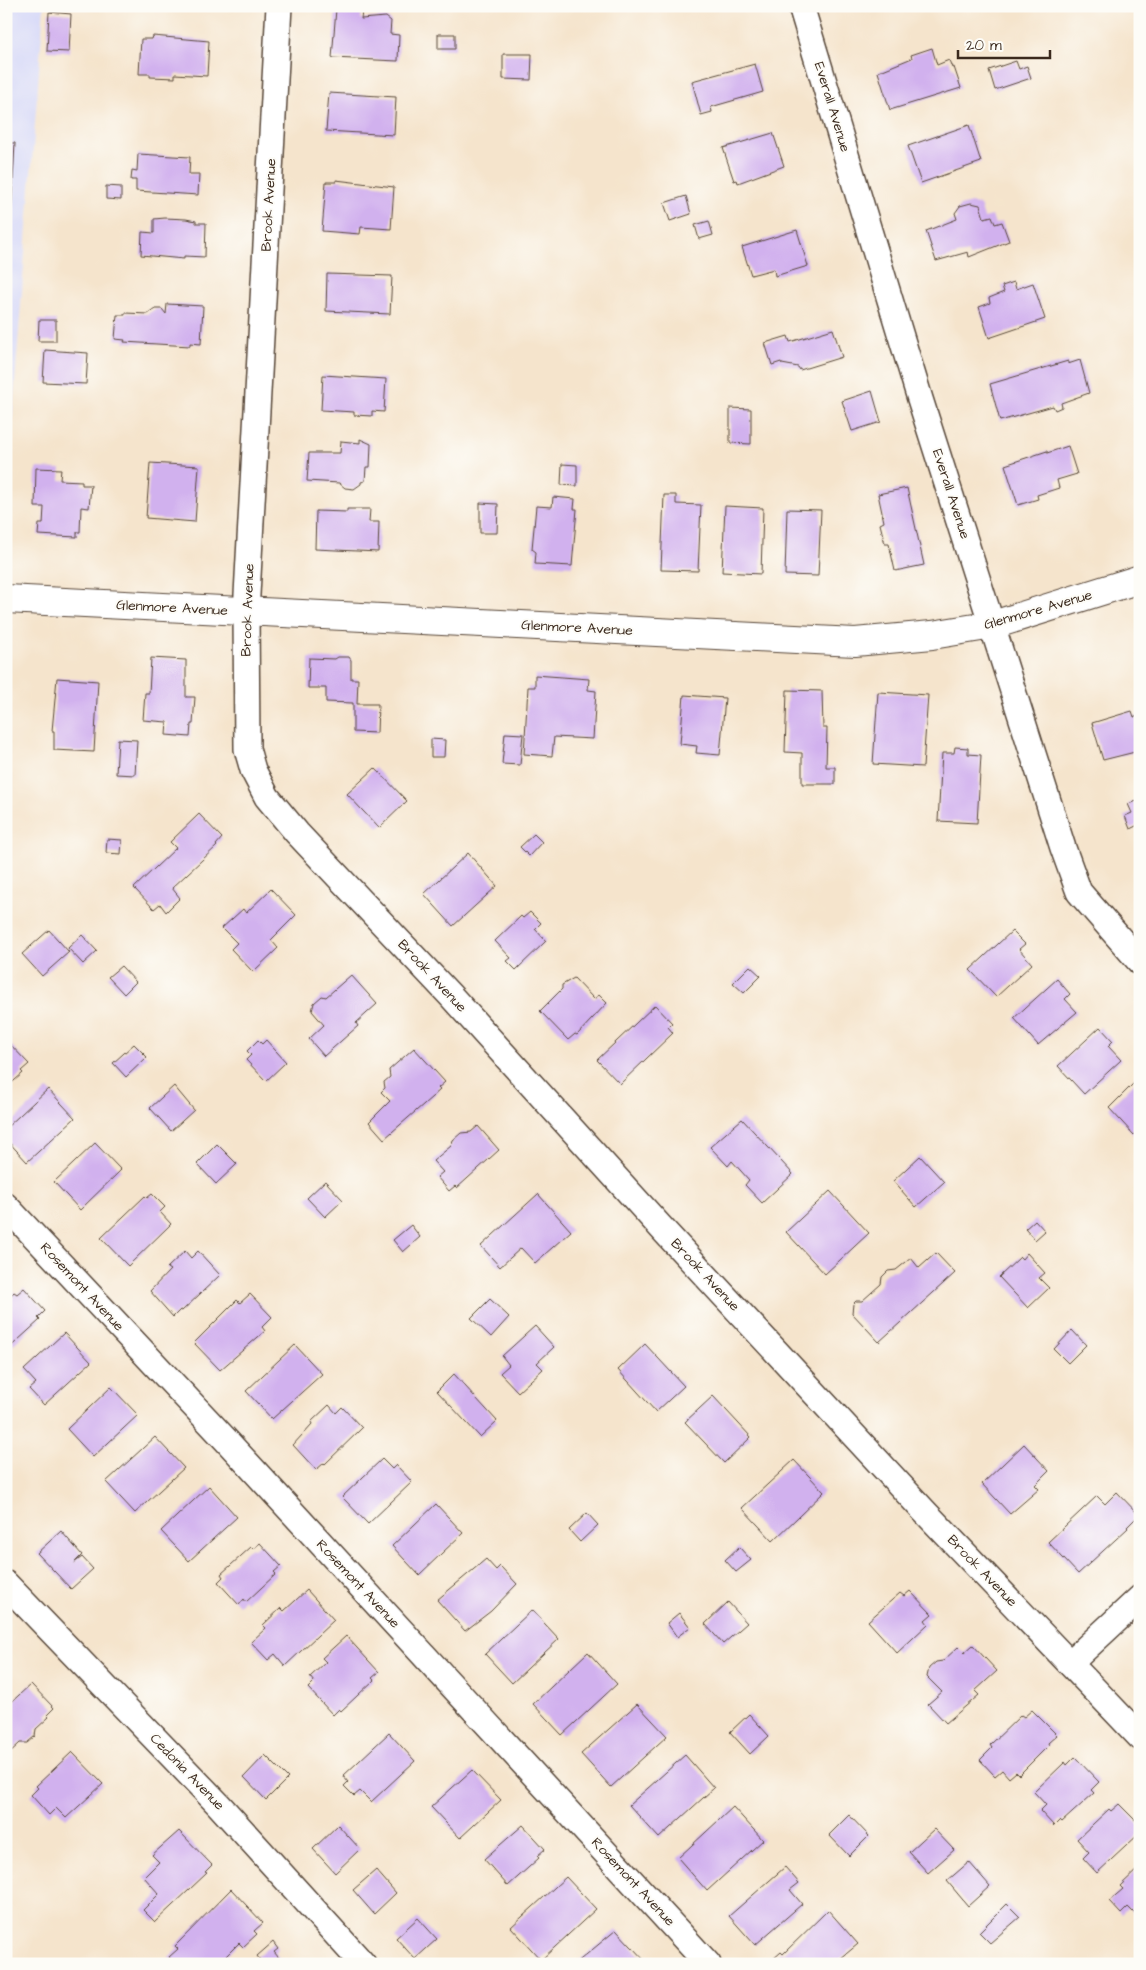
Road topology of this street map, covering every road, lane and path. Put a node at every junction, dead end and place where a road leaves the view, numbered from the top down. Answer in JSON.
{"nodes":[{"id":1,"x":279,"y":6,"type":"edge"},
{"id":2,"x":801,"y":6,"type":"edge"},
{"id":3,"x":1140,"y":580,"type":"edge"},
{"id":4,"x":6,"y":599,"type":"edge"},
{"id":5,"x":246,"y":612,"type":"junction"},
{"id":6,"x":993,"y":625,"type":"junction"},
{"id":7,"x":1140,"y":962,"type":"edge"},
{"id":8,"x":6,"y":1206,"type":"edge"},
{"id":9,"x":6,"y":1584,"type":"edge"},
{"id":10,"x":1140,"y":1598,"type":"edge"},
{"id":11,"x":1070,"y":1663,"type":"junction"},
{"id":12,"x":1140,"y":1737,"type":"edge"},
{"id":13,"x":364,"y":1964,"type":"edge"},
{"id":14,"x":708,"y":1964,"type":"edge"}],
"edges":[{"from":1,"to":5,"type":"street","name":"Brook Avenue"},
{"from":2,"to":6,"type":"street","name":"Everall Avenue"},
{"from":3,"to":6,"type":"street","name":"Glenmore Avenue"},
{"from":4,"to":5,"type":"street","name":"Glenmore Avenue"},
{"from":5,"to":6,"type":"street","name":"Glenmore Avenue"},
{"from":5,"to":11,"type":"street","name":"Brook Avenue"},
{"from":6,"to":7,"type":"street","name":"Everall Avenue"},
{"from":8,"to":14,"type":"street","name":"Rosemont Avenue"},
{"from":9,"to":13,"type":"street","name":"Cedonia Avenue"},
{"from":10,"to":11,"type":"street"},
{"from":11,"to":12,"type":"street","name":"Brook Avenue"}]}
